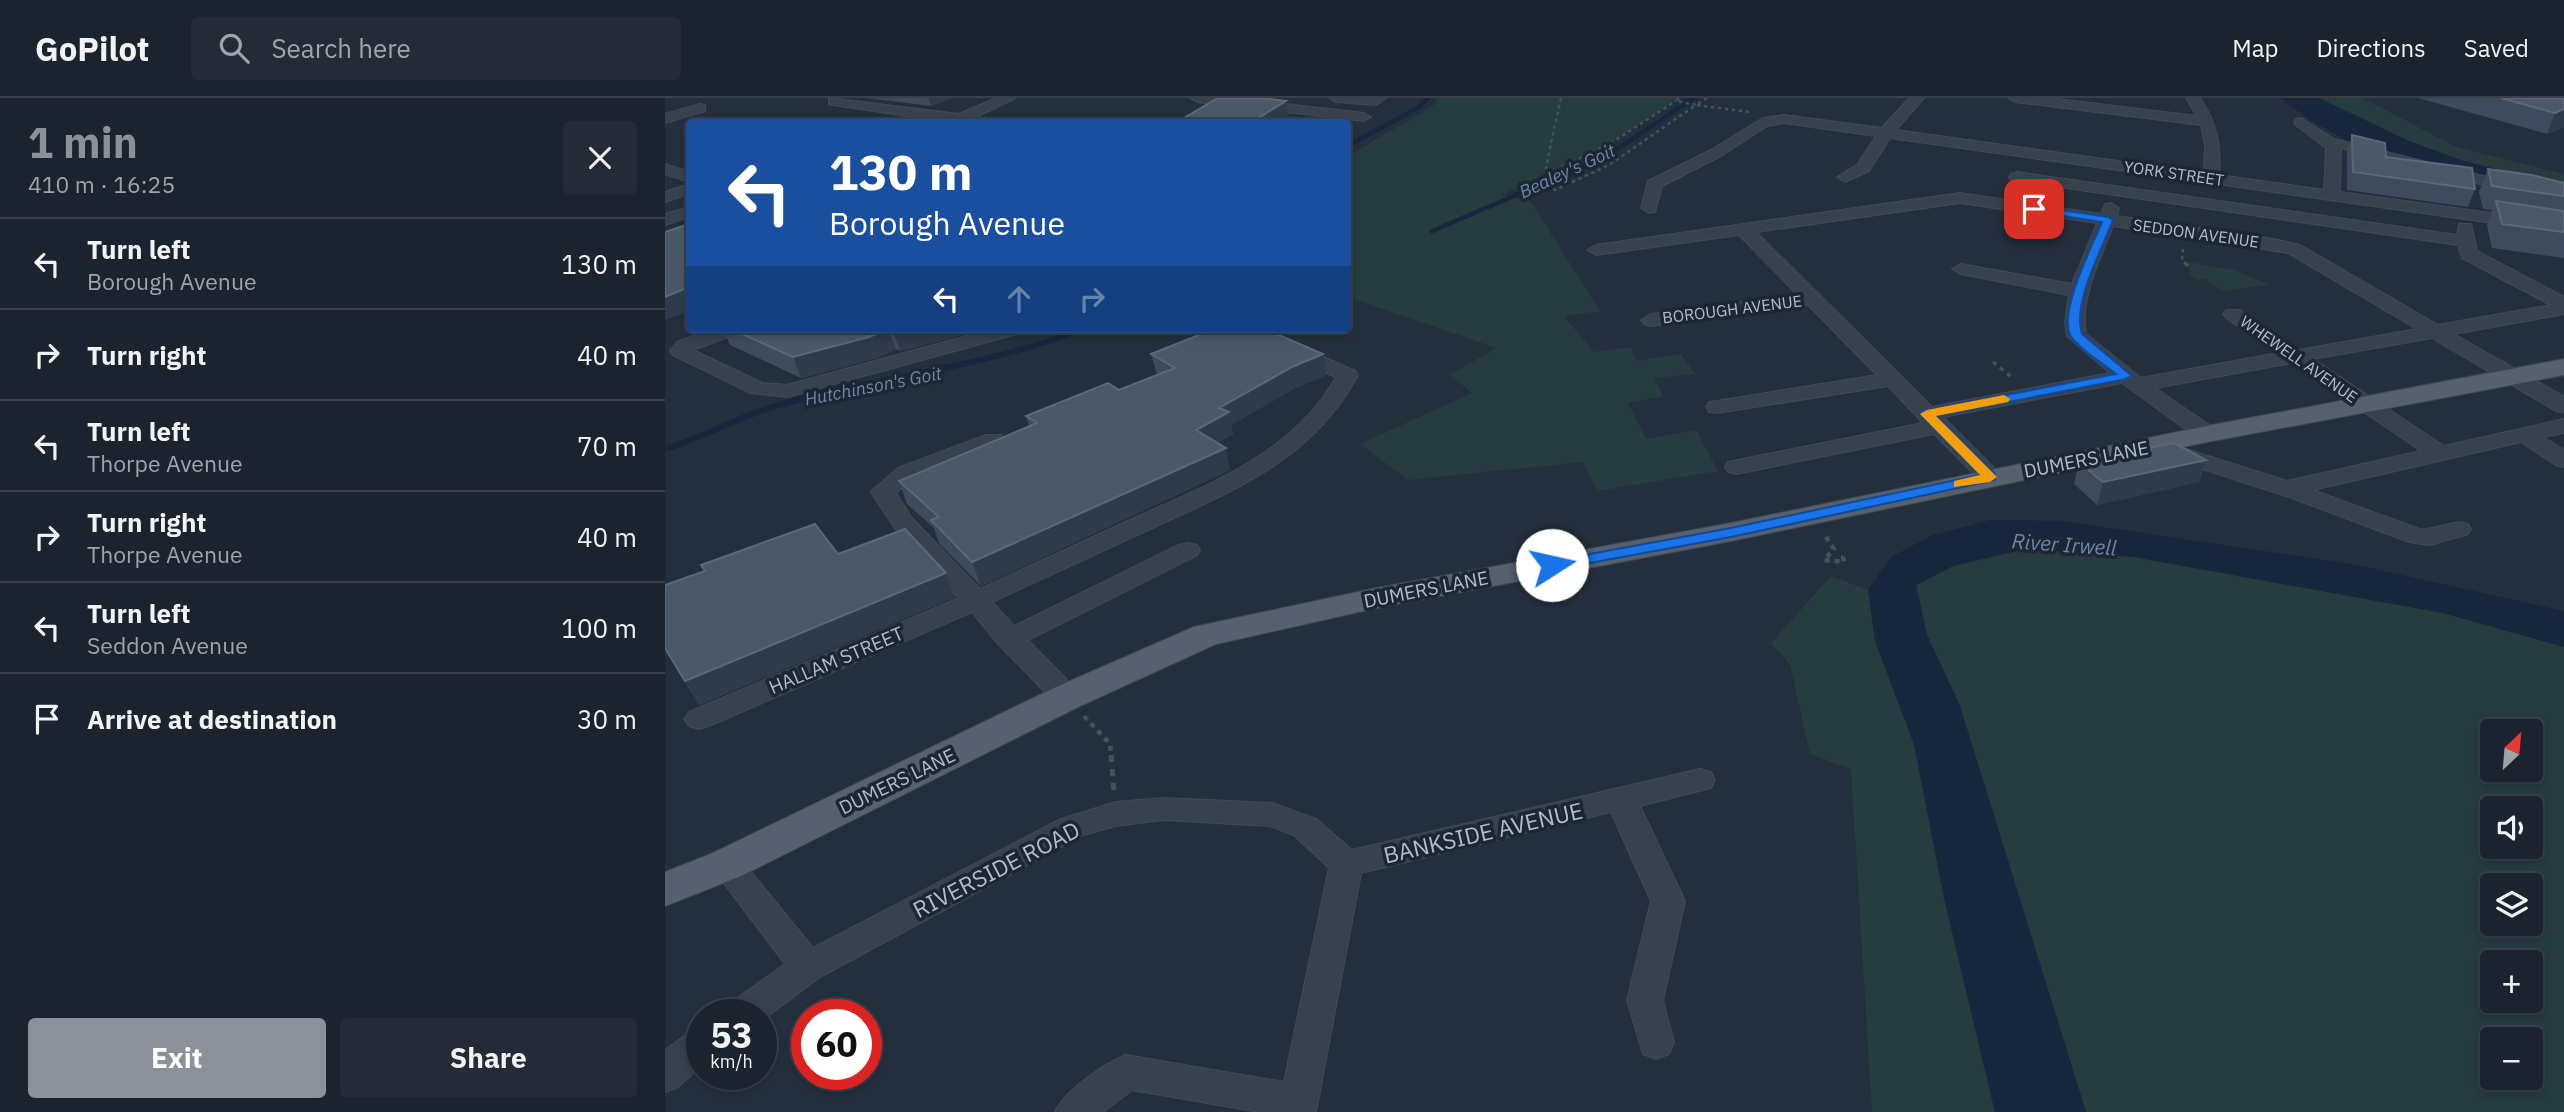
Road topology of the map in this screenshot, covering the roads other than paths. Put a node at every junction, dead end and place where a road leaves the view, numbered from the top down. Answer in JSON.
{"nodes":[{"id":1,"x":838,"y":98,"type":"edge"},
{"id":2,"x":1008,"y":98,"type":"edge"},
{"id":3,"x":1197,"y":98,"type":"edge"},
{"id":4,"x":1336,"y":98,"type":"edge"},
{"id":5,"x":1379,"y":98,"type":"edge"},
{"id":6,"x":1917,"y":98,"type":"edge"},
{"id":7,"x":2015,"y":98,"type":"edge"},
{"id":8,"x":2193,"y":98,"type":"edge"},
{"id":9,"x":700,"y":108,"type":"dead end"},
{"id":10,"x":1364,"y":117,"type":"dead end"},
{"id":11,"x":665,"y":119,"type":"edge"},
{"id":12,"x":945,"y":119,"type":"edge"},
{"id":13,"x":961,"y":119,"type":"edge"},
{"id":14,"x":2301,"y":121,"type":"dead end"},
{"id":15,"x":2208,"y":122,"type":"junction"},
{"id":16,"x":1886,"y":133,"type":"junction"},
{"id":17,"x":2332,"y":143,"type":"junction"},
{"id":18,"x":665,"y":169,"type":"edge"},
{"id":19,"x":686,"y":176,"type":"edge"},
{"id":20,"x":1845,"y":177,"type":"dead end"},
{"id":21,"x":2017,"y":177,"type":"dead end"},
{"id":22,"x":2211,"y":178,"type":"junction"},
{"id":23,"x":686,"y":190,"type":"edge"},
{"id":24,"x":2309,"y":192,"type":"junction"},
{"id":25,"x":2332,"y":195,"type":"junction"},
{"id":26,"x":665,"y":197,"type":"edge"},
{"id":27,"x":2564,"y":201,"type":"edge"},
{"id":28,"x":1649,"y":208,"type":"dead end"},
{"id":29,"x":686,"y":213,"type":"edge"},
{"id":30,"x":2464,"y":213,"type":"junction"},
{"id":31,"x":2110,"y":214,"type":"junction"},
{"id":32,"x":2307,"y":219,"type":"junction"},
{"id":33,"x":665,"y":220,"type":"edge"},
{"id":34,"x":2564,"y":228,"type":"edge"},
{"id":35,"x":1744,"y":230,"type":"junction"},
{"id":36,"x":2466,"y":241,"type":"junction"},
{"id":37,"x":1596,"y":250,"type":"dead end"},
{"id":38,"x":1961,"y":269,"type":"dead end"},
{"id":39,"x":2080,"y":292,"type":"junction"},
{"id":40,"x":1812,"y":299,"type":"junction"},
{"id":41,"x":2564,"y":306,"type":"edge"},
{"id":42,"x":2233,"y":314,"type":"dead end"},
{"id":43,"x":1651,"y":320,"type":"dead end"},
{"id":44,"x":2436,"y":331,"type":"junction"},
{"id":45,"x":721,"y":333,"type":"edge"},
{"id":46,"x":999,"y":333,"type":"edge"},
{"id":47,"x":1253,"y":333,"type":"edge"},
{"id":48,"x":2296,"y":358,"type":"junction"},
{"id":49,"x":2564,"y":367,"type":"edge"},
{"id":50,"x":2514,"y":376,"type":"junction"},
{"id":51,"x":1892,"y":379,"type":"junction"},
{"id":52,"x":2131,"y":380,"type":"junction"},
{"id":53,"x":2364,"y":405,"type":"junction"},
{"id":54,"x":2564,"y":406,"type":"edge"},
{"id":55,"x":1717,"y":407,"type":"dead end"},
{"id":56,"x":1933,"y":420,"type":"junction"},
{"id":57,"x":2564,"y":426,"type":"edge"},
{"id":58,"x":2207,"y":434,"type":"junction"},
{"id":59,"x":2524,"y":435,"type":"junction"},
{"id":60,"x":994,"y":440,"type":"edge"},
{"id":61,"x":2155,"y":446,"type":"junction"},
{"id":62,"x":2440,"y":454,"type":"junction"},
{"id":63,"x":2564,"y":460,"type":"edge"},
{"id":64,"x":1736,"y":467,"type":"dead end"},
{"id":65,"x":1990,"y":477,"type":"junction"},
{"id":66,"x":2283,"y":489,"type":"junction"},
{"id":67,"x":2459,"y":529,"type":"dead end"},
{"id":68,"x":1188,"y":550,"type":"dead end"},
{"id":69,"x":974,"y":601,"type":"junction"},
{"id":70,"x":1009,"y":639,"type":"junction"},
{"id":71,"x":1067,"y":697,"type":"junction"},
{"id":72,"x":699,"y":719,"type":"dead end"},
{"id":73,"x":1700,"y":780,"type":"dead end"},
{"id":74,"x":1621,"y":799,"type":"junction"},
{"id":75,"x":1346,"y":864,"type":"junction"},
{"id":76,"x":726,"y":865,"type":"junction"},
{"id":77,"x":665,"y":890,"type":"edge"},
{"id":78,"x":808,"y":967,"type":"junction"},
{"id":79,"x":764,"y":999,"type":"edge"},
{"id":80,"x":1656,"y":1043,"type":"dead end"},
{"id":81,"x":686,"y":1056,"type":"edge"},
{"id":82,"x":665,"y":1075,"type":"edge"},
{"id":83,"x":1299,"y":1107,"type":"edge"},
{"id":84,"x":1074,"y":1112,"type":"edge"}],
"edges":[{"from":1,"to":12,"type":"street"},
{"from":2,"to":13,"type":"street"},
{"from":3,"to":10,"type":"street"},
{"from":4,"to":5,"type":"street"},
{"from":6,"to":16,"type":"street"},
{"from":7,"to":15,"type":"street"},
{"from":8,"to":15,"type":"street"},
{"from":9,"to":11,"type":"street"},
{"from":14,"to":17,"type":"street"},
{"from":15,"to":22,"type":"street"},
{"from":16,"to":20,"type":"street"},
{"from":16,"to":22,"type":"street","name":"YORK STREET"},
{"from":16,"to":28,"type":"street","name":"YORK STREET"},
{"from":17,"to":25,"type":"street"},
{"from":17,"to":27,"type":"street"},
{"from":18,"to":19,"type":"street"},
{"from":21,"to":32,"type":"street"},
{"from":22,"to":24,"type":"street","name":"YORK STREET"},
{"from":23,"to":26,"type":"street"},
{"from":24,"to":25,"type":"street","name":"YORK STREET"},
{"from":24,"to":32,"type":"street"},
{"from":25,"to":30,"type":"street","name":"YORK STREET"},
{"from":29,"to":33,"type":"street"},
{"from":30,"to":34,"type":"street","name":"YORK STREET"},
{"from":30,"to":36,"type":"street"},
{"from":31,"to":35,"type":"street","name":"SEDDON AVENUE"},
{"from":31,"to":39,"type":"street"},
{"from":31,"to":44,"type":"street","name":"SEDDON AVENUE"},
{"from":32,"to":36,"type":"street"},
{"from":35,"to":37,"type":"street","name":"SEDDON AVENUE"},
{"from":35,"to":40,"type":"street","name":"BOROUGH AVENUE"},
{"from":36,"to":41,"type":"street"},
{"from":38,"to":39,"type":"street"},
{"from":39,"to":52,"type":"street"},
{"from":40,"to":43,"type":"street","name":"BOROUGH AVENUE"},
{"from":40,"to":51,"type":"street","name":"BOROUGH AVENUE"},
{"from":41,"to":44,"type":"street"},
{"from":42,"to":48,"type":"street","name":"WHEWELL AVENUE"},
{"from":44,"to":48,"type":"street"},
{"from":44,"to":50,"type":"street","name":"SEDDON AVENUE"},
{"from":45,"to":46,"type":"street"},
{"from":47,"to":69,"type":"street","name":"HALLAM STREET"},
{"from":48,"to":52,"type":"street"},
{"from":48,"to":53,"type":"street","name":"WHEWELL AVENUE"},
{"from":49,"to":50,"type":"main road","name":"DUMERS LANE"},
{"from":50,"to":53,"type":"main road","name":"DUMERS LANE"},
{"from":50,"to":54,"type":"street"},
{"from":51,"to":55,"type":"street"},
{"from":51,"to":56,"type":"street","name":"BOROUGH AVENUE"},
{"from":52,"to":56,"type":"street"},
{"from":52,"to":58,"type":"street"},
{"from":53,"to":58,"type":"main road","name":"DUMERS LANE"},
{"from":53,"to":62,"type":"street","name":"WHEWELL AVENUE"},
{"from":56,"to":64,"type":"street"},
{"from":56,"to":65,"type":"street","name":"BOROUGH AVENUE"},
{"from":57,"to":59,"type":"street"},
{"from":58,"to":61,"type":"main road","name":"DUMERS LANE"},
{"from":59,"to":62,"type":"street"},
{"from":59,"to":63,"type":"street"},
{"from":60,"to":69,"type":"street"},
{"from":61,"to":65,"type":"main road","name":"DUMERS LANE"},
{"from":61,"to":66,"type":"street"},
{"from":62,"to":66,"type":"street"},
{"from":65,"to":71,"type":"main road","name":"DUMERS LANE"},
{"from":66,"to":67,"type":"street"},
{"from":68,"to":70,"type":"street"},
{"from":69,"to":70,"type":"street"},
{"from":69,"to":72,"type":"street","name":"HALLAM STREET"},
{"from":70,"to":71,"type":"street"},
{"from":71,"to":76,"type":"main road","name":"DUMERS LANE"},
{"from":73,"to":74,"type":"street","name":"BANKSIDE AVENUE"},
{"from":74,"to":75,"type":"street","name":"BANKSIDE AVENUE"},
{"from":74,"to":80,"type":"street"},
{"from":75,"to":78,"type":"street","name":"RIVERSIDE ROAD"},
{"from":75,"to":83,"type":"street"},
{"from":76,"to":77,"type":"main road","name":"DUMERS LANE"},
{"from":76,"to":78,"type":"street"},
{"from":78,"to":79,"type":"street","name":"RIVERSIDE ROAD"},
{"from":81,"to":82,"type":"street"},
{"from":83,"to":84,"type":"street"}]}
